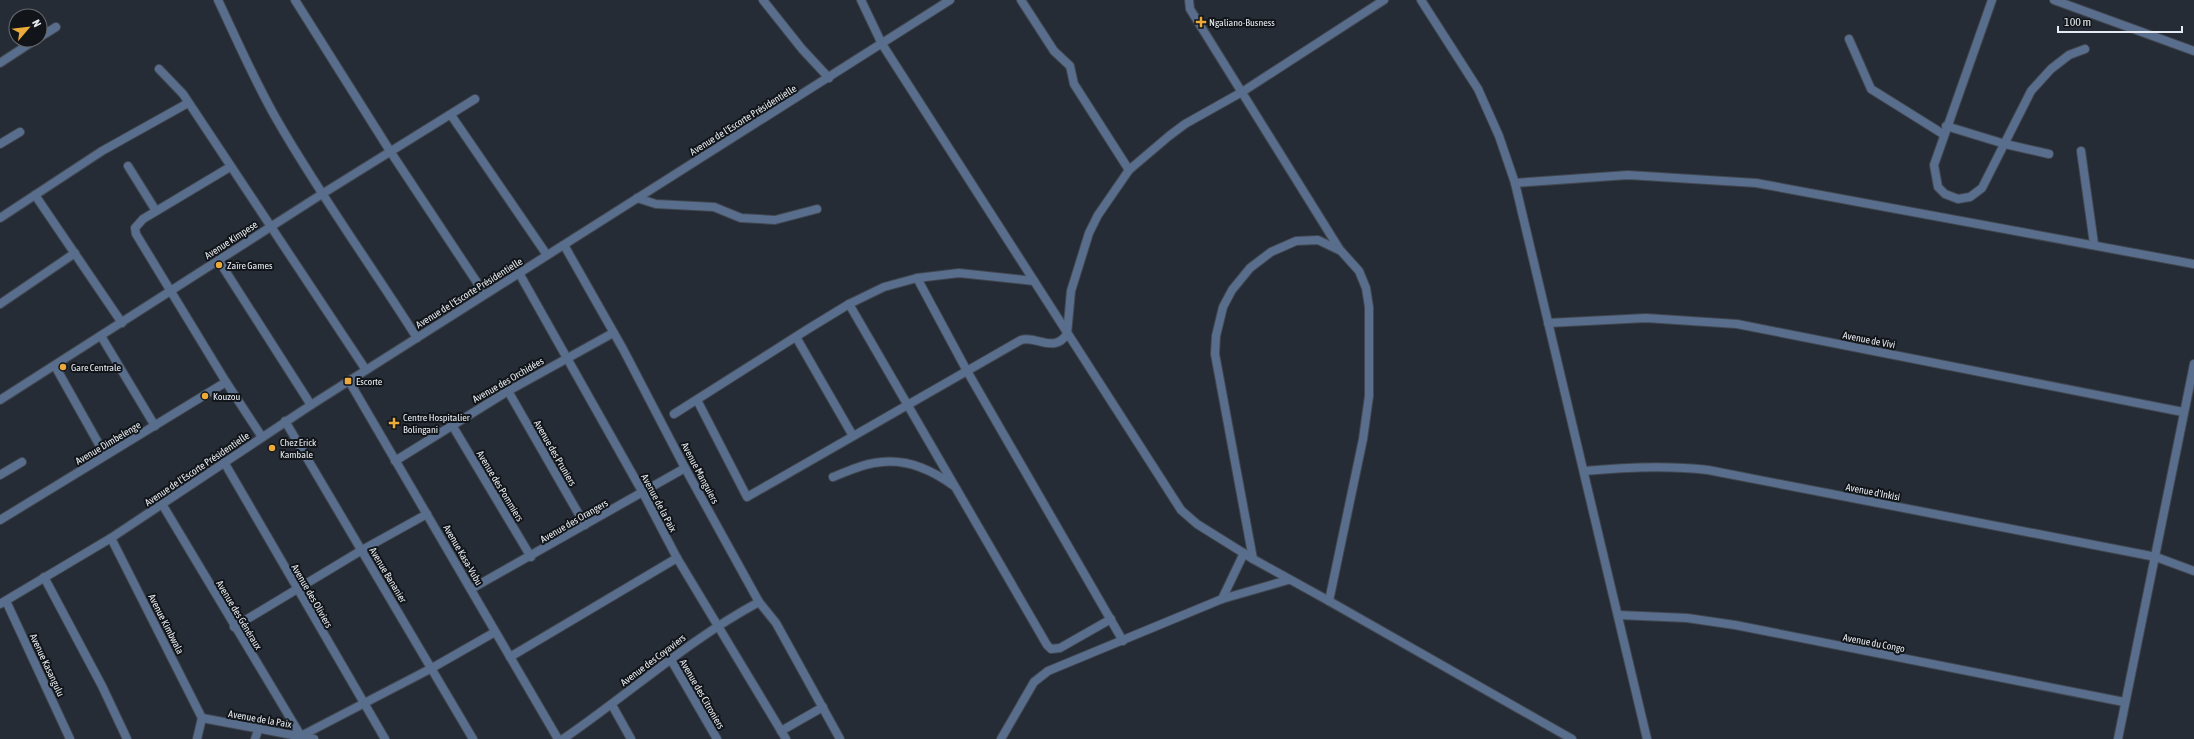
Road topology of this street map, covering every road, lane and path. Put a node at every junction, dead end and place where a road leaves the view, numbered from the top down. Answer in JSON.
{"nodes":[{"id":1,"x":218,"y":0,"type":"edge"},
{"id":2,"x":295,"y":0,"type":"edge"},
{"id":3,"x":763,"y":0,"type":"edge"},
{"id":4,"x":861,"y":0,"type":"edge"},
{"id":5,"x":950,"y":0,"type":"edge"},
{"id":6,"x":1021,"y":0,"type":"edge"},
{"id":7,"x":1189,"y":0,"type":"edge"},
{"id":8,"x":1384,"y":0,"type":"edge"},
{"id":9,"x":1421,"y":0,"type":"edge"},
{"id":10,"x":1992,"y":0,"type":"edge"},
{"id":11,"x":2054,"y":0,"type":"edge"},
{"id":12,"x":56,"y":27,"type":"dead end"},
{"id":13,"x":48,"y":32,"type":"edge"},
{"id":14,"x":1849,"y":39,"type":"dead end"},
{"id":15,"x":882,"y":44,"type":"junction"},
{"id":16,"x":23,"y":48,"type":"edge"},
{"id":17,"x":2085,"y":49,"type":"dead end"},
{"id":18,"x":2194,"y":51,"type":"edge"},
{"id":19,"x":0,"y":63,"type":"edge"},
{"id":20,"x":159,"y":69,"type":"dead end"},
{"id":21,"x":829,"y":78,"type":"junction"},
{"id":22,"x":1242,"y":92,"type":"junction"},
{"id":23,"x":475,"y":99,"type":"dead end"},
{"id":24,"x":188,"y":103,"type":"junction"},
{"id":25,"x":451,"y":114,"type":"junction"},
{"id":26,"x":1946,"y":126,"type":"junction"},
{"id":27,"x":20,"y":132,"type":"dead end"},
{"id":28,"x":1944,"y":134,"type":"junction"},
{"id":29,"x":0,"y":144,"type":"edge"},
{"id":30,"x":2005,"y":144,"type":"junction"},
{"id":31,"x":390,"y":151,"type":"junction"},
{"id":32,"x":2081,"y":151,"type":"dead end"},
{"id":33,"x":2049,"y":154,"type":"dead end"},
{"id":34,"x":128,"y":166,"type":"dead end"},
{"id":35,"x":230,"y":167,"type":"junction"},
{"id":36,"x":1129,"y":170,"type":"junction"},
{"id":37,"x":1515,"y":183,"type":"junction"},
{"id":38,"x":322,"y":194,"type":"junction"},
{"id":39,"x":35,"y":195,"type":"junction"},
{"id":40,"x":637,"y":198,"type":"junction"},
{"id":41,"x":817,"y":209,"type":"dead end"},
{"id":42,"x":156,"y":211,"type":"junction"},
{"id":43,"x":0,"y":218,"type":"edge"},
{"id":44,"x":269,"y":227,"type":"junction"},
{"id":45,"x":2094,"y":244,"type":"junction"},
{"id":46,"x":564,"y":245,"type":"junction"},
{"id":47,"x":1340,"y":251,"type":"junction"},
{"id":48,"x":75,"y":253,"type":"junction"},
{"id":49,"x":547,"y":255,"type":"junction"},
{"id":50,"x":219,"y":261,"type":"junction"},
{"id":51,"x":2194,"y":264,"type":"edge"},
{"id":52,"x":519,"y":273,"type":"junction"},
{"id":53,"x":917,"y":278,"type":"junction"},
{"id":54,"x":1034,"y":281,"type":"junction"},
{"id":55,"x":169,"y":292,"type":"junction"},
{"id":56,"x":484,"y":294,"type":"junction"},
{"id":57,"x":0,"y":304,"type":"edge"},
{"id":58,"x":849,"y":304,"type":"junction"},
{"id":59,"x":122,"y":323,"type":"junction"},
{"id":60,"x":1548,"y":323,"type":"junction"},
{"id":61,"x":613,"y":333,"type":"junction"},
{"id":62,"x":1067,"y":334,"type":"junction"},
{"id":63,"x":101,"y":336,"type":"junction"},
{"id":64,"x":796,"y":337,"type":"junction"},
{"id":65,"x":417,"y":338,"type":"junction"},
{"id":66,"x":566,"y":358,"type":"junction"},
{"id":67,"x":2194,"y":364,"type":"edge"},
{"id":68,"x":55,"y":366,"type":"junction"},
{"id":69,"x":366,"y":370,"type":"junction"},
{"id":70,"x":967,"y":371,"type":"junction"},
{"id":71,"x":349,"y":381,"type":"junction"},
{"id":72,"x":226,"y":382,"type":"junction"},
{"id":73,"x":508,"y":391,"type":"junction"},
{"id":74,"x":0,"y":400,"type":"edge"},
{"id":75,"x":697,"y":400,"type":"junction"},
{"id":76,"x":311,"y":404,"type":"junction"},
{"id":77,"x":908,"y":404,"type":"junction"},
{"id":78,"x":2184,"y":412,"type":"junction"},
{"id":79,"x":674,"y":414,"type":"dead end"},
{"id":80,"x":285,"y":421,"type":"junction"},
{"id":81,"x":452,"y":425,"type":"junction"},
{"id":82,"x":155,"y":426,"type":"junction"},
{"id":83,"x":853,"y":436,"type":"junction"},
{"id":84,"x":262,"y":437,"type":"junction"},
{"id":85,"x":105,"y":455,"type":"junction"},
{"id":86,"x":395,"y":461,"type":"junction"},
{"id":87,"x":22,"y":462,"type":"dead end"},
{"id":88,"x":224,"y":462,"type":"junction"},
{"id":89,"x":685,"y":468,"type":"junction"},
{"id":90,"x":1584,"y":471,"type":"junction"},
{"id":91,"x":0,"y":474,"type":"edge"},
{"id":92,"x":833,"y":477,"type":"dead end"},
{"id":93,"x":958,"y":489,"type":"junction"},
{"id":94,"x":643,"y":493,"type":"junction"},
{"id":95,"x":162,"y":504,"type":"junction"},
{"id":96,"x":427,"y":514,"type":"junction"},
{"id":97,"x":0,"y":520,"type":"edge"},
{"id":98,"x":585,"y":525,"type":"junction"},
{"id":99,"x":111,"y":538,"type":"junction"},
{"id":100,"x":362,"y":550,"type":"junction"},
{"id":101,"x":1244,"y":553,"type":"junction"},
{"id":102,"x":531,"y":557,"type":"junction"},
{"id":103,"x":2156,"y":557,"type":"junction"},
{"id":104,"x":677,"y":558,"type":"junction"},
{"id":105,"x":1253,"y":559,"type":"junction"},
{"id":106,"x":2194,"y":571,"type":"edge"},
{"id":107,"x":44,"y":577,"type":"junction"},
{"id":108,"x":1288,"y":580,"type":"junction"},
{"id":109,"x":471,"y":589,"type":"junction"},
{"id":110,"x":297,"y":590,"type":"junction"},
{"id":111,"x":1222,"y":599,"type":"junction"},
{"id":112,"x":1329,"y":601,"type":"junction"},
{"id":113,"x":759,"y":602,"type":"junction"},
{"id":114,"x":3,"y":603,"type":"edge"},
{"id":115,"x":1618,"y":615,"type":"junction"},
{"id":116,"x":1111,"y":619,"type":"junction"},
{"id":117,"x":717,"y":626,"type":"junction"},
{"id":118,"x":234,"y":627,"type":"junction"},
{"id":119,"x":495,"y":632,"type":"junction"},
{"id":120,"x":1123,"y":641,"type":"junction"},
{"id":121,"x":510,"y":657,"type":"junction"},
{"id":122,"x":670,"y":658,"type":"junction"},
{"id":123,"x":432,"y":668,"type":"junction"},
{"id":124,"x":2124,"y":702,"type":"junction"},
{"id":125,"x":363,"y":704,"type":"junction"},
{"id":126,"x":612,"y":705,"type":"junction"},
{"id":127,"x":823,"y":707,"type":"junction"},
{"id":128,"x":202,"y":718,"type":"junction"},
{"id":129,"x":260,"y":728,"type":"junction"},
{"id":130,"x":781,"y":731,"type":"junction"},
{"id":131,"x":301,"y":736,"type":"junction"},
{"id":132,"x":70,"y":739,"type":"edge"},
{"id":133,"x":127,"y":739,"type":"edge"},
{"id":134,"x":197,"y":739,"type":"edge"},
{"id":135,"x":255,"y":739,"type":"edge"},
{"id":136,"x":314,"y":739,"type":"edge"},
{"id":137,"x":385,"y":739,"type":"edge"},
{"id":138,"x":473,"y":739,"type":"edge"},
{"id":139,"x":558,"y":739,"type":"edge"},
{"id":140,"x":563,"y":739,"type":"edge"},
{"id":141,"x":631,"y":739,"type":"edge"},
{"id":142,"x":717,"y":739,"type":"edge"},
{"id":143,"x":786,"y":739,"type":"edge"},
{"id":144,"x":840,"y":739,"type":"edge"},
{"id":145,"x":1001,"y":739,"type":"edge"},
{"id":146,"x":1572,"y":739,"type":"edge"},
{"id":147,"x":1647,"y":739,"type":"edge"},
{"id":148,"x":2118,"y":739,"type":"edge"}],
"edges":[{"from":1,"to":38,"type":"street"},
{"from":2,"to":31,"type":"street"},
{"from":3,"to":21,"type":"street"},
{"from":4,"to":15,"type":"street"},
{"from":5,"to":15,"type":"street","name":"Avenue de l'Escorte Présidentielle"},
{"from":6,"to":36,"type":"street"},
{"from":7,"to":22,"type":"street"},
{"from":8,"to":22,"type":"street"},
{"from":9,"to":37,"type":"street"},
{"from":10,"to":26,"type":"street"},
{"from":11,"to":18,"type":"street"},
{"from":12,"to":13,"type":"street"},
{"from":14,"to":28,"type":"street"},
{"from":15,"to":21,"type":"street","name":"Avenue de l'Escorte Présidentielle"},
{"from":15,"to":54,"type":"street"},
{"from":16,"to":19,"type":"street"},
{"from":17,"to":30,"type":"street"},
{"from":20,"to":24,"type":"street"},
{"from":21,"to":40,"type":"street","name":"Avenue de l'Escorte Présidentielle"},
{"from":22,"to":36,"type":"street"},
{"from":22,"to":47,"type":"street"},
{"from":23,"to":25,"type":"street","name":"Avenue Kimpese"},
{"from":24,"to":35,"type":"street"},
{"from":24,"to":39,"type":"street"},
{"from":25,"to":31,"type":"street","name":"Avenue Kimpese"},
{"from":25,"to":49,"type":"street"},
{"from":26,"to":28,"type":"street"},
{"from":26,"to":30,"type":"street"},
{"from":27,"to":29,"type":"street"},
{"from":28,"to":30,"type":"street"},
{"from":30,"to":33,"type":"street"},
{"from":31,"to":38,"type":"street","name":"Avenue Kimpese"},
{"from":31,"to":56,"type":"street"},
{"from":32,"to":45,"type":"street"},
{"from":34,"to":42,"type":"street"},
{"from":35,"to":42,"type":"street"},
{"from":35,"to":44,"type":"street"},
{"from":36,"to":62,"type":"street"},
{"from":37,"to":45,"type":"street"},
{"from":37,"to":60,"type":"street"},
{"from":38,"to":44,"type":"street","name":"Avenue Kimpese"},
{"from":38,"to":65,"type":"street"},
{"from":39,"to":43,"type":"street"},
{"from":39,"to":48,"type":"street"},
{"from":40,"to":41,"type":"street"},
{"from":40,"to":46,"type":"street","name":"Avenue de l'Escorte Présidentielle"},
{"from":42,"to":55,"type":"street"},
{"from":44,"to":50,"type":"street","name":"Avenue Kimpese"},
{"from":44,"to":69,"type":"street"},
{"from":45,"to":51,"type":"street"},
{"from":46,"to":49,"type":"street","name":"Avenue de l'Escorte Présidentielle"},
{"from":46,"to":61,"type":"street","name":"Avenue Manguiers"},
{"from":47,"to":105,"type":"street"},
{"from":47,"to":112,"type":"street"},
{"from":48,"to":57,"type":"street"},
{"from":48,"to":59,"type":"street"},
{"from":49,"to":52,"type":"street","name":"Avenue de l'Escorte Présidentielle"},
{"from":50,"to":55,"type":"street","name":"Avenue Kimpese"},
{"from":50,"to":76,"type":"street"},
{"from":52,"to":56,"type":"street","name":"Avenue de l'Escorte Présidentielle"},
{"from":52,"to":66,"type":"street","name":"Avenue de la Paix"},
{"from":53,"to":54,"type":"street"},
{"from":53,"to":58,"type":"street"},
{"from":53,"to":70,"type":"street"},
{"from":54,"to":62,"type":"street"},
{"from":55,"to":59,"type":"street","name":"Avenue Kimpese"},
{"from":55,"to":72,"type":"street"},
{"from":56,"to":65,"type":"street","name":"Avenue de l'Escorte Présidentielle"},
{"from":58,"to":64,"type":"street"},
{"from":58,"to":77,"type":"street"},
{"from":59,"to":63,"type":"street","name":"Avenue Kimpese"},
{"from":60,"to":78,"type":"street","name":"Avenue de Vivi"},
{"from":60,"to":90,"type":"street"},
{"from":61,"to":66,"type":"street","name":"Avenue des Orchidées"},
{"from":61,"to":89,"type":"street","name":"Avenue Manguiers"},
{"from":62,"to":70,"type":"street"},
{"from":62,"to":101,"type":"street"},
{"from":63,"to":68,"type":"street","name":"Avenue Kimpese"},
{"from":63,"to":82,"type":"street"},
{"from":64,"to":75,"type":"street"},
{"from":64,"to":83,"type":"street"},
{"from":65,"to":69,"type":"street","name":"Avenue de l'Escorte Présidentielle"},
{"from":66,"to":73,"type":"street","name":"Avenue des Orchidées"},
{"from":66,"to":94,"type":"street","name":"Avenue de la Paix"},
{"from":67,"to":78,"type":"street"},
{"from":68,"to":74,"type":"street","name":"Avenue Kimpese"},
{"from":68,"to":85,"type":"street"},
{"from":69,"to":71,"type":"street","name":"Avenue de l'Escorte Présidentielle"},
{"from":70,"to":77,"type":"street"},
{"from":70,"to":116,"type":"street"},
{"from":71,"to":76,"type":"street","name":"Avenue de l'Escorte Présidentielle"},
{"from":71,"to":86,"type":"street","name":"Avenue Kasa-Vubu"},
{"from":72,"to":82,"type":"street","name":"Avenue Dimbelenge"},
{"from":72,"to":84,"type":"street"},
{"from":73,"to":81,"type":"street","name":"Avenue des Orchidées"},
{"from":73,"to":98,"type":"street","name":"Avenue des Pruniers"},
{"from":75,"to":79,"type":"street"},
{"from":75,"to":83,"type":"street"},
{"from":76,"to":80,"type":"street","name":"Avenue de l'Escorte Présidentielle"},
{"from":77,"to":83,"type":"street"},
{"from":77,"to":93,"type":"street"},
{"from":78,"to":103,"type":"street"},
{"from":80,"to":84,"type":"street","name":"Avenue de l'Escorte Présidentielle"},
{"from":80,"to":100,"type":"street","name":"Avenue Bananier"},
{"from":81,"to":86,"type":"street","name":"Avenue des Orchidées"},
{"from":81,"to":102,"type":"street","name":"Avenue des Pommiers"},
{"from":82,"to":85,"type":"street","name":"Avenue Dimbelenge"},
{"from":84,"to":88,"type":"street","name":"Avenue de l'Escorte Présidentielle"},
{"from":85,"to":97,"type":"street","name":"Avenue Dimbelenge"},
{"from":86,"to":96,"type":"street","name":"Avenue Kasa-Vubu"},
{"from":87,"to":91,"type":"street"},
{"from":88,"to":95,"type":"street","name":"Avenue de l'Escorte Présidentielle"},
{"from":88,"to":110,"type":"street","name":"Avenue des Oliviers"},
{"from":89,"to":94,"type":"street","name":"Avenue des Orangers"},
{"from":89,"to":113,"type":"street","name":"Avenue Manguiers"},
{"from":90,"to":103,"type":"street","name":"Avenue d'Inkisi"},
{"from":90,"to":115,"type":"street"},
{"from":92,"to":93,"type":"street"},
{"from":93,"to":116,"type":"street"},
{"from":94,"to":98,"type":"street","name":"Avenue des Orangers"},
{"from":94,"to":104,"type":"street","name":"Avenue de la Paix"},
{"from":95,"to":99,"type":"street","name":"Avenue de l'Escorte Présidentielle"},
{"from":95,"to":118,"type":"street","name":"Avenue des Généraux"},
{"from":96,"to":100,"type":"street"},
{"from":96,"to":109,"type":"street","name":"Avenue Kasa-Vubu"},
{"from":98,"to":102,"type":"street","name":"Avenue des Orangers"},
{"from":99,"to":107,"type":"street","name":"Avenue de l'Escorte Présidentielle"},
{"from":99,"to":128,"type":"street","name":"Avenue Kimbwala"},
{"from":100,"to":110,"type":"street"},
{"from":100,"to":123,"type":"street","name":"Avenue Bananier"},
{"from":101,"to":105,"type":"street"},
{"from":101,"to":111,"type":"street"},
{"from":102,"to":109,"type":"street","name":"Avenue des Orangers"},
{"from":103,"to":106,"type":"street","name":"Avenue d'Inkisi"},
{"from":103,"to":124,"type":"street"},
{"from":104,"to":117,"type":"street","name":"Avenue de la Paix"},
{"from":104,"to":121,"type":"street"},
{"from":105,"to":108,"type":"street"},
{"from":107,"to":114,"type":"street","name":"Avenue de l'Escorte Présidentielle"},
{"from":107,"to":133,"type":"street"},
{"from":108,"to":111,"type":"street"},
{"from":108,"to":112,"type":"street"},
{"from":109,"to":119,"type":"street","name":"Avenue Kasa-Vubu"},
{"from":110,"to":118,"type":"street"},
{"from":110,"to":125,"type":"street","name":"Avenue des Oliviers"},
{"from":111,"to":120,"type":"street"},
{"from":112,"to":146,"type":"street"},
{"from":113,"to":117,"type":"street","name":"Avenue des Coyaviers"},
{"from":113,"to":127,"type":"street","name":"Avenue Manguiers"},
{"from":114,"to":132,"type":"street","name":"Avenue Kasangulu"},
{"from":115,"to":124,"type":"street","name":"Avenue du Congo"},
{"from":115,"to":147,"type":"street"},
{"from":116,"to":120,"type":"street"},
{"from":117,"to":122,"type":"street","name":"Avenue des Coyaviers"},
{"from":117,"to":130,"type":"street","name":"Avenue de la Paix"},
{"from":118,"to":131,"type":"street","name":"Avenue des Généraux"},
{"from":119,"to":121,"type":"street","name":"Avenue Kasa-Vubu"},
{"from":119,"to":123,"type":"street"},
{"from":120,"to":145,"type":"street"},
{"from":121,"to":139,"type":"street","name":"Avenue Kasa-Vubu"},
{"from":122,"to":126,"type":"street","name":"Avenue des Coyaviers"},
{"from":122,"to":142,"type":"street","name":"Avenue des Citroniers"},
{"from":123,"to":125,"type":"street"},
{"from":123,"to":138,"type":"street","name":"Avenue Bananier"},
{"from":124,"to":148,"type":"street"},
{"from":125,"to":131,"type":"street"},
{"from":125,"to":137,"type":"street","name":"Avenue des Oliviers"},
{"from":126,"to":140,"type":"street","name":"Avenue des Coyaviers"},
{"from":126,"to":141,"type":"street"},
{"from":127,"to":130,"type":"street"},
{"from":127,"to":144,"type":"street","name":"Avenue Manguiers"},
{"from":128,"to":129,"type":"street","name":"Avenue de la Paix"},
{"from":128,"to":134,"type":"street"},
{"from":129,"to":131,"type":"street","name":"Avenue de la Paix"},
{"from":129,"to":135,"type":"street"},
{"from":130,"to":143,"type":"street","name":"Avenue de la Paix"},
{"from":131,"to":136,"type":"street","name":"Avenue de la Paix"}]}
